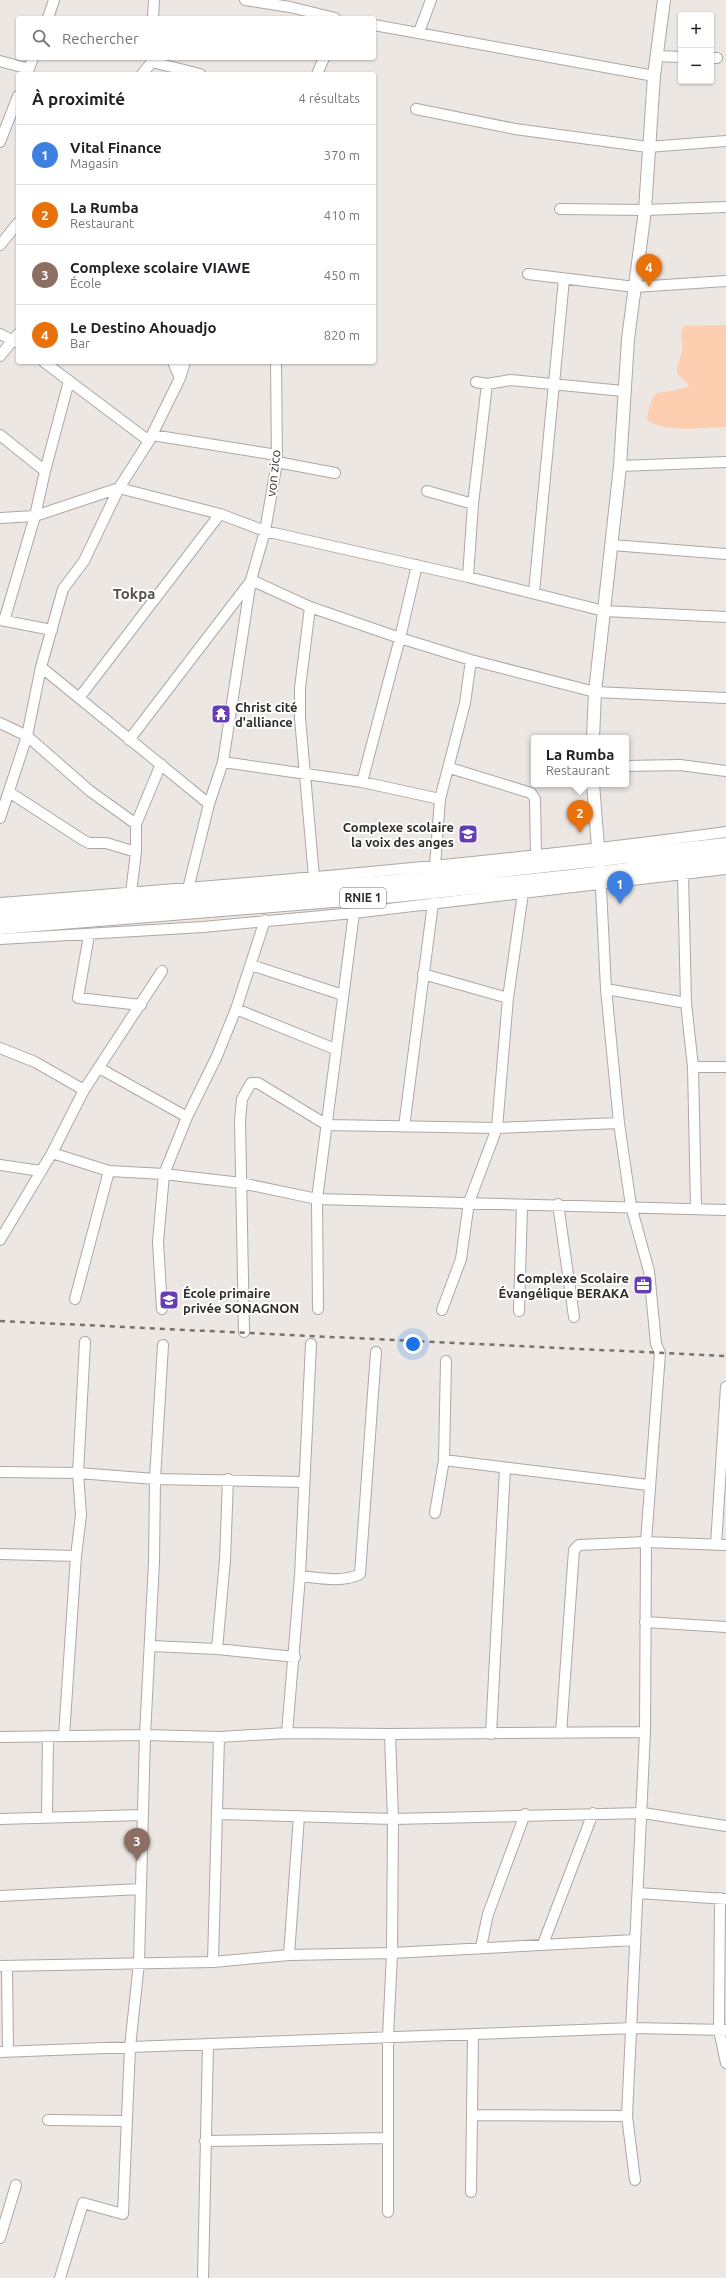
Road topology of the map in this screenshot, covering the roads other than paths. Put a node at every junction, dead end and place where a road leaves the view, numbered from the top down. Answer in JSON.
{"nodes":[{"id":1,"x":54,"y":0,"type":"edge"},
{"id":2,"x":154,"y":0,"type":"edge"},
{"id":3,"x":245,"y":0,"type":"edge"},
{"id":4,"x":432,"y":0,"type":"edge"},
{"id":5,"x":664,"y":0,"type":"edge"},
{"id":6,"x":49,"y":16,"type":"edge"},
{"id":7,"x":153,"y":16,"type":"edge"},
{"id":8,"x":327,"y":16,"type":"edge"},
{"id":9,"x":376,"y":25,"type":"edge"},
{"id":10,"x":419,"y":32,"type":"junction"},
{"id":11,"x":656,"y":56,"type":"junction"},
{"id":12,"x":678,"y":57,"type":"edge"},
{"id":13,"x":32,"y":60,"type":"edge"},
{"id":14,"x":152,"y":60,"type":"edge"},
{"id":15,"x":323,"y":60,"type":"edge"},
{"id":16,"x":0,"y":61,"type":"edge"},
{"id":17,"x":28,"y":72,"type":"edge"},
{"id":18,"x":143,"y":72,"type":"edge"},
{"id":19,"x":193,"y":72,"type":"edge"},
{"id":20,"x":318,"y":72,"type":"edge"},
{"id":21,"x":654,"y":76,"type":"junction"},
{"id":22,"x":16,"y":100,"type":"edge"},
{"id":23,"x":416,"y":109,"type":"dead end"},
{"id":24,"x":2,"y":127,"type":"edge"},
{"id":25,"x":726,"y":141,"type":"edge"},
{"id":26,"x":0,"y":142,"type":"edge"},
{"id":27,"x":648,"y":147,"type":"junction"},
{"id":28,"x":726,"y":207,"type":"edge"},
{"id":29,"x":560,"y":209,"type":"dead end"},
{"id":30,"x":645,"y":210,"type":"junction"},
{"id":31,"x":16,"y":225,"type":"edge"},
{"id":32,"x":5,"y":233,"type":"edge"},
{"id":33,"x":0,"y":245,"type":"edge"},
{"id":34,"x":528,"y":274,"type":"dead end"},
{"id":35,"x":564,"y":279,"type":"junction"},
{"id":36,"x":726,"y":281,"type":"edge"},
{"id":37,"x":635,"y":287,"type":"junction"},
{"id":38,"x":0,"y":334,"type":"edge"},
{"id":39,"x":16,"y":339,"type":"edge"},
{"id":40,"x":0,"y":356,"type":"edge"},
{"id":41,"x":47,"y":364,"type":"edge"},
{"id":42,"x":174,"y":364,"type":"edge"},
{"id":43,"x":184,"y":364,"type":"edge"},
{"id":44,"x":275,"y":364,"type":"edge"},
{"id":45,"x":180,"y":378,"type":"junction"},
{"id":46,"x":69,"y":381,"type":"junction"},
{"id":47,"x":476,"y":382,"type":"dead end"},
{"id":48,"x":554,"y":383,"type":"junction"},
{"id":49,"x":487,"y":384,"type":"junction"},
{"id":50,"x":623,"y":391,"type":"junction"},
{"id":51,"x":0,"y":435,"type":"edge"},
{"id":52,"x":150,"y":438,"type":"junction"},
{"id":53,"x":277,"y":459,"type":"junction"},
{"id":54,"x":726,"y":462,"type":"edge"},
{"id":55,"x":620,"y":466,"type":"junction"},
{"id":56,"x":45,"y":471,"type":"junction"},
{"id":57,"x":335,"y":473,"type":"dead end"},
{"id":58,"x":119,"y":488,"type":"junction"},
{"id":59,"x":427,"y":491,"type":"dead end"},
{"id":60,"x":473,"y":504,"type":"junction"},
{"id":61,"x":220,"y":514,"type":"junction"},
{"id":62,"x":35,"y":516,"type":"junction"},
{"id":63,"x":0,"y":518,"type":"edge"},
{"id":64,"x":265,"y":531,"type":"junction"},
{"id":65,"x":612,"y":545,"type":"junction"},
{"id":66,"x":726,"y":554,"type":"edge"},
{"id":67,"x":417,"y":565,"type":"junction"},
{"id":68,"x":468,"y":577,"type":"junction"},
{"id":69,"x":251,"y":580,"type":"junction"},
{"id":70,"x":534,"y":592,"type":"junction"},
{"id":71,"x":310,"y":607,"type":"junction"},
{"id":72,"x":604,"y":611,"type":"junction"},
{"id":73,"x":726,"y":618,"type":"edge"},
{"id":74,"x":2,"y":620,"type":"edge"},
{"id":75,"x":52,"y":630,"type":"junction"},
{"id":76,"x":400,"y":638,"type":"junction"},
{"id":77,"x":471,"y":660,"type":"junction"},
{"id":78,"x":41,"y":668,"type":"junction"},
{"id":79,"x":595,"y":692,"type":"junction"},
{"id":80,"x":79,"y":698,"type":"junction"},
{"id":81,"x":726,"y":698,"type":"edge"},
{"id":82,"x":0,"y":723,"type":"edge"},
{"id":83,"x":593,"y":735,"type":"edge"},
{"id":84,"x":27,"y":736,"type":"junction"},
{"id":85,"x":129,"y":740,"type":"junction"},
{"id":86,"x":223,"y":762,"type":"junction"},
{"id":87,"x":161,"y":764,"type":"junction"},
{"id":88,"x":629,"y":766,"type":"edge"},
{"id":89,"x":450,"y":768,"type":"junction"},
{"id":90,"x":726,"y":771,"type":"edge"},
{"id":91,"x":304,"y":774,"type":"junction"},
{"id":92,"x":362,"y":782,"type":"junction"},
{"id":93,"x":593,"y":787,"type":"edge"},
{"id":94,"x":9,"y":792,"type":"junction"},
{"id":95,"x":440,"y":799,"type":"junction"},
{"id":96,"x":209,"y":804,"type":"junction"},
{"id":97,"x":0,"y":818,"type":"edge"},
{"id":98,"x":136,"y":824,"type":"junction"},
{"id":99,"x":726,"y":832,"type":"edge"},
{"id":100,"x":726,"y":845,"type":"edge"},
{"id":101,"x":136,"y":852,"type":"junction"},
{"id":102,"x":536,"y":854,"type":"junction"},
{"id":103,"x":726,"y":858,"type":"edge"},
{"id":104,"x":435,"y":866,"type":"junction"},
{"id":105,"x":599,"y":866,"type":"junction"},
{"id":106,"x":726,"y":869,"type":"edge"},
{"id":107,"x":682,"y":874,"type":"junction"},
{"id":108,"x":314,"y":877,"type":"junction"},
{"id":109,"x":188,"y":889,"type":"junction"},
{"id":110,"x":131,"y":893,"type":"junction"},
{"id":111,"x":523,"y":893,"type":"junction"},
{"id":112,"x":0,"y":903,"type":"edge"},
{"id":113,"x":433,"y":903,"type":"junction"},
{"id":114,"x":354,"y":913,"type":"junction"},
{"id":115,"x":0,"y":914,"type":"edge"},
{"id":116,"x":265,"y":920,"type":"junction"},
{"id":117,"x":0,"y":928,"type":"edge"},
{"id":118,"x":89,"y":935,"type":"junction"},
{"id":119,"x":0,"y":939,"type":"edge"},
{"id":120,"x":251,"y":965,"type":"junction"},
{"id":121,"x":162,"y":970,"type":"dead end"},
{"id":122,"x":422,"y":974,"type":"junction"},
{"id":123,"x":606,"y":989,"type":"junction"},
{"id":124,"x":343,"y":994,"type":"junction"},
{"id":125,"x":508,"y":998,"type":"junction"},
{"id":126,"x":686,"y":1003,"type":"junction"},
{"id":127,"x":141,"y":1005,"type":"junction"},
{"id":128,"x":236,"y":1010,"type":"junction"},
{"id":129,"x":335,"y":1049,"type":"junction"},
{"id":130,"x":1,"y":1051,"type":"edge"},
{"id":131,"x":693,"y":1067,"type":"junction"},
{"id":132,"x":726,"y":1067,"type":"edge"},
{"id":133,"x":99,"y":1068,"type":"junction"},
{"id":134,"x":84,"y":1090,"type":"junction"},
{"id":135,"x":187,"y":1117,"type":"junction"},
{"id":136,"x":619,"y":1123,"type":"junction"},
{"id":137,"x":328,"y":1125,"type":"junction"},
{"id":138,"x":404,"y":1127,"type":"junction"},
{"id":139,"x":497,"y":1128,"type":"junction"},
{"id":140,"x":52,"y":1153,"type":"junction"},
{"id":141,"x":0,"y":1165,"type":"edge"},
{"id":142,"x":41,"y":1171,"type":"junction"},
{"id":143,"x":109,"y":1171,"type":"junction"},
{"id":144,"x":164,"y":1174,"type":"junction"},
{"id":145,"x":241,"y":1183,"type":"junction"},
{"id":146,"x":317,"y":1199,"type":"junction"},
{"id":147,"x":469,"y":1202,"type":"junction"},
{"id":148,"x":558,"y":1204,"type":"junction"},
{"id":149,"x":522,"y":1205,"type":"junction"},
{"id":150,"x":631,"y":1206,"type":"junction"},
{"id":151,"x":696,"y":1208,"type":"junction"},
{"id":152,"x":726,"y":1210,"type":"edge"},
{"id":153,"x":0,"y":1240,"type":"edge"},
{"id":154,"x":75,"y":1299,"type":"dead end"},
{"id":155,"x":162,"y":1309,"type":"dead end"},
{"id":156,"x":318,"y":1309,"type":"dead end"},
{"id":157,"x":442,"y":1310,"type":"dead end"},
{"id":158,"x":519,"y":1311,"type":"dead end"},
{"id":159,"x":574,"y":1317,"type":"dead end"},
{"id":160,"x":244,"y":1332,"type":"dead end"},
{"id":161,"x":85,"y":1342,"type":"dead end"},
{"id":162,"x":311,"y":1344,"type":"dead end"},
{"id":163,"x":163,"y":1346,"type":"dead end"},
{"id":164,"x":376,"y":1352,"type":"dead end"},
{"id":165,"x":446,"y":1361,"type":"dead end"},
{"id":166,"x":726,"y":1387,"type":"edge"},
{"id":167,"x":444,"y":1460,"type":"junction"},
{"id":168,"x":505,"y":1468,"type":"junction"},
{"id":169,"x":0,"y":1472,"type":"edge"},
{"id":170,"x":78,"y":1473,"type":"junction"},
{"id":171,"x":155,"y":1479,"type":"junction"},
{"id":172,"x":228,"y":1479,"type":"junction"},
{"id":173,"x":304,"y":1482,"type":"junction"},
{"id":174,"x":648,"y":1485,"type":"junction"},
{"id":175,"x":435,"y":1513,"type":"dead end"},
{"id":176,"x":646,"y":1542,"type":"junction"},
{"id":177,"x":721,"y":1545,"type":"edge"},
{"id":178,"x":0,"y":1554,"type":"edge"},
{"id":179,"x":76,"y":1556,"type":"junction"},
{"id":180,"x":300,"y":1576,"type":"junction"},
{"id":181,"x":645,"y":1622,"type":"junction"},
{"id":182,"x":726,"y":1627,"type":"edge"},
{"id":183,"x":151,"y":1646,"type":"junction"},
{"id":184,"x":217,"y":1649,"type":"junction"},
{"id":185,"x":295,"y":1657,"type":"junction"},
{"id":186,"x":645,"y":1732,"type":"junction"},
{"id":187,"x":287,"y":1733,"type":"junction"},
{"id":188,"x":561,"y":1733,"type":"junction"},
{"id":189,"x":390,"y":1734,"type":"junction"},
{"id":190,"x":491,"y":1734,"type":"junction"},
{"id":191,"x":145,"y":1735,"type":"junction"},
{"id":192,"x":48,"y":1736,"type":"junction"},
{"id":193,"x":64,"y":1736,"type":"junction"},
{"id":194,"x":0,"y":1737,"type":"edge"},
{"id":195,"x":219,"y":1737,"type":"junction"},
{"id":196,"x":593,"y":1813,"type":"junction"},
{"id":197,"x":643,"y":1813,"type":"junction"},
{"id":198,"x":218,"y":1814,"type":"junction"},
{"id":199,"x":525,"y":1814,"type":"junction"},
{"id":200,"x":142,"y":1815,"type":"junction"},
{"id":201,"x":299,"y":1816,"type":"junction"},
{"id":202,"x":47,"y":1817,"type":"junction"},
{"id":203,"x":0,"y":1819,"type":"edge"},
{"id":204,"x":393,"y":1819,"type":"junction"},
{"id":205,"x":726,"y":1826,"type":"edge"},
{"id":206,"x":141,"y":1889,"type":"junction"},
{"id":207,"x":638,"y":1893,"type":"junction"},
{"id":208,"x":0,"y":1896,"type":"edge"},
{"id":209,"x":723,"y":1898,"type":"edge"},
{"id":210,"x":635,"y":1940,"type":"junction"},
{"id":211,"x":543,"y":1944,"type":"junction"},
{"id":212,"x":481,"y":1947,"type":"junction"},
{"id":213,"x":392,"y":1953,"type":"junction"},
{"id":214,"x":289,"y":1955,"type":"junction"},
{"id":215,"x":213,"y":1962,"type":"junction"},
{"id":216,"x":139,"y":1963,"type":"junction"},
{"id":217,"x":4,"y":1966,"type":"edge"},
{"id":218,"x":633,"y":2028,"type":"junction"},
{"id":219,"x":723,"y":2030,"type":"edge"},
{"id":220,"x":473,"y":2034,"type":"junction"},
{"id":221,"x":388,"y":2037,"type":"junction"},
{"id":222,"x":208,"y":2044,"type":"junction"},
{"id":223,"x":130,"y":2047,"type":"junction"},
{"id":224,"x":4,"y":2052,"type":"edge"},
{"id":225,"x":726,"y":2063,"type":"edge"},
{"id":226,"x":473,"y":2115,"type":"junction"},
{"id":227,"x":627,"y":2116,"type":"junction"},
{"id":228,"x":48,"y":2120,"type":"dead end"},
{"id":229,"x":126,"y":2122,"type":"junction"},
{"id":230,"x":387,"y":2138,"type":"junction"},
{"id":231,"x":206,"y":2141,"type":"junction"},
{"id":232,"x":635,"y":2180,"type":"dead end"},
{"id":233,"x":16,"y":2185,"type":"dead end"},
{"id":234,"x":471,"y":2192,"type":"dead end"},
{"id":235,"x":388,"y":2212,"type":"dead end"},
{"id":236,"x":0,"y":2238,"type":"edge"},
{"id":237,"x":60,"y":2278,"type":"edge"},
{"id":238,"x":203,"y":2278,"type":"edge"}],
"edges":[{"from":1,"to":6,"type":"street"},
{"from":2,"to":7,"type":"street"},
{"from":3,"to":8,"type":"street"},
{"from":4,"to":10,"type":"street"},
{"from":5,"to":11,"type":"main road"},
{"from":9,"to":10,"type":"street"},
{"from":10,"to":21,"type":"street"},
{"from":11,"to":12,"type":"street"},
{"from":11,"to":21,"type":"main road"},
{"from":13,"to":17,"type":"street"},
{"from":14,"to":18,"type":"street"},
{"from":14,"to":19,"type":"street"},
{"from":15,"to":20,"type":"street"},
{"from":16,"to":17,"type":"street"},
{"from":21,"to":27,"type":"main road"},
{"from":22,"to":24,"type":"street"},
{"from":23,"to":27,"type":"street"},
{"from":24,"to":26,"type":"street"},
{"from":25,"to":27,"type":"street"},
{"from":27,"to":30,"type":"main road"},
{"from":28,"to":30,"type":"street"},
{"from":29,"to":30,"type":"street"},
{"from":30,"to":37,"type":"main road"},
{"from":31,"to":32,"type":"street"},
{"from":32,"to":33,"type":"street"},
{"from":34,"to":35,"type":"street"},
{"from":35,"to":37,"type":"street"},
{"from":35,"to":48,"type":"street"},
{"from":36,"to":37,"type":"street"},
{"from":37,"to":50,"type":"main road"},
{"from":38,"to":39,"type":"street"},
{"from":39,"to":40,"type":"street"},
{"from":41,"to":46,"type":"street"},
{"from":42,"to":45,"type":"street"},
{"from":43,"to":45,"type":"street"},
{"from":44,"to":53,"type":"street","name":"von zico"},
{"from":45,"to":52,"type":"street"},
{"from":46,"to":52,"type":"street"},
{"from":46,"to":56,"type":"street"},
{"from":47,"to":49,"type":"street"},
{"from":48,"to":49,"type":"street"},
{"from":48,"to":50,"type":"street"},
{"from":48,"to":70,"type":"street"},
{"from":49,"to":60,"type":"street"},
{"from":50,"to":55,"type":"main road"},
{"from":51,"to":56,"type":"street"},
{"from":52,"to":53,"type":"street"},
{"from":52,"to":58,"type":"street"},
{"from":53,"to":57,"type":"street"},
{"from":53,"to":64,"type":"street","name":"von zico"},
{"from":54,"to":55,"type":"street"},
{"from":55,"to":65,"type":"main road"},
{"from":56,"to":62,"type":"street"},
{"from":58,"to":61,"type":"street"},
{"from":58,"to":62,"type":"street"},
{"from":58,"to":75,"type":"street"},
{"from":59,"to":60,"type":"street"},
{"from":60,"to":68,"type":"street"},
{"from":61,"to":64,"type":"street"},
{"from":61,"to":80,"type":"street"},
{"from":62,"to":63,"type":"street"},
{"from":62,"to":74,"type":"street"},
{"from":64,"to":67,"type":"street"},
{"from":64,"to":69,"type":"street","name":"von zico"},
{"from":65,"to":66,"type":"street"},
{"from":65,"to":72,"type":"main road"},
{"from":67,"to":68,"type":"street"},
{"from":67,"to":76,"type":"street"},
{"from":68,"to":70,"type":"street"},
{"from":69,"to":71,"type":"street"},
{"from":69,"to":85,"type":"street"},
{"from":69,"to":86,"type":"street"},
{"from":70,"to":72,"type":"street"},
{"from":71,"to":76,"type":"street"},
{"from":71,"to":91,"type":"street"},
{"from":72,"to":73,"type":"street"},
{"from":72,"to":79,"type":"main road"},
{"from":74,"to":75,"type":"street"},
{"from":75,"to":78,"type":"street"},
{"from":76,"to":77,"type":"street"},
{"from":76,"to":92,"type":"street"},
{"from":77,"to":79,"type":"street"},
{"from":77,"to":89,"type":"street"},
{"from":78,"to":80,"type":"street"},
{"from":78,"to":84,"type":"street"},
{"from":79,"to":81,"type":"street"},
{"from":79,"to":83,"type":"main road"},
{"from":80,"to":85,"type":"street"},
{"from":82,"to":84,"type":"street"},
{"from":84,"to":94,"type":"street"},
{"from":84,"to":98,"type":"street"},
{"from":85,"to":87,"type":"street"},
{"from":86,"to":91,"type":"street"},
{"from":86,"to":96,"type":"street"},
{"from":87,"to":96,"type":"street"},
{"from":87,"to":98,"type":"street"},
{"from":88,"to":90,"type":"street"},
{"from":89,"to":95,"type":"street"},
{"from":89,"to":102,"type":"street"},
{"from":91,"to":92,"type":"street"},
{"from":91,"to":108,"type":"street"},
{"from":92,"to":95,"type":"street"},
{"from":93,"to":105,"type":"main road"},
{"from":94,"to":97,"type":"street"},
{"from":94,"to":101,"type":"street"},
{"from":95,"to":104,"type":"street"},
{"from":96,"to":109,"type":"street"},
{"from":98,"to":101,"type":"street"},
{"from":99,"to":105,"type":"street"},
{"from":100,"to":105,"type":"highway","number":"RNIE 1"},
{"from":101,"to":110,"type":"street"},
{"from":102,"to":104,"type":"street"},
{"from":102,"to":105,"type":"street"},
{"from":103,"to":105,"type":"highway","number":"RNIE 1"},
{"from":104,"to":108,"type":"street"},
{"from":105,"to":107,"type":"street"},
{"from":105,"to":111,"type":"street"},
{"from":105,"to":115,"type":"highway","number":"RNIE 1"},
{"from":105,"to":117,"type":"highway","number":"RNIE 1"},
{"from":105,"to":123,"type":"street"},
{"from":106,"to":107,"type":"street"},
{"from":107,"to":126,"type":"street"},
{"from":108,"to":109,"type":"street"},
{"from":109,"to":110,"type":"street"},
{"from":110,"to":112,"type":"street"},
{"from":111,"to":113,"type":"street"},
{"from":111,"to":125,"type":"street"},
{"from":113,"to":114,"type":"street"},
{"from":113,"to":122,"type":"street"},
{"from":114,"to":116,"type":"street"},
{"from":114,"to":124,"type":"street"},
{"from":116,"to":118,"type":"street"},
{"from":116,"to":120,"type":"street"},
{"from":118,"to":119,"type":"street"},
{"from":118,"to":127,"type":"street"},
{"from":120,"to":124,"type":"street"},
{"from":120,"to":128,"type":"street"},
{"from":121,"to":127,"type":"street"},
{"from":122,"to":125,"type":"street"},
{"from":122,"to":138,"type":"street"},
{"from":123,"to":126,"type":"street"},
{"from":123,"to":136,"type":"street"},
{"from":124,"to":129,"type":"street"},
{"from":125,"to":139,"type":"street"},
{"from":126,"to":131,"type":"street"},
{"from":127,"to":133,"type":"street"},
{"from":128,"to":129,"type":"street"},
{"from":128,"to":135,"type":"street"},
{"from":129,"to":137,"type":"street"},
{"from":130,"to":134,"type":"street"},
{"from":131,"to":132,"type":"street"},
{"from":131,"to":151,"type":"street"},
{"from":133,"to":134,"type":"street"},
{"from":133,"to":135,"type":"street"},
{"from":134,"to":140,"type":"street"},
{"from":135,"to":144,"type":"street"},
{"from":136,"to":139,"type":"street"},
{"from":136,"to":150,"type":"street"},
{"from":137,"to":138,"type":"street"},
{"from":137,"to":145,"type":"street"},
{"from":137,"to":146,"type":"street"},
{"from":138,"to":139,"type":"street"},
{"from":139,"to":147,"type":"street"},
{"from":140,"to":142,"type":"street"},
{"from":140,"to":143,"type":"street"},
{"from":141,"to":142,"type":"street"},
{"from":142,"to":153,"type":"street"},
{"from":143,"to":144,"type":"street"},
{"from":143,"to":154,"type":"street"},
{"from":144,"to":145,"type":"street"},
{"from":144,"to":155,"type":"street"},
{"from":145,"to":146,"type":"street"},
{"from":145,"to":160,"type":"street"},
{"from":146,"to":147,"type":"street"},
{"from":146,"to":156,"type":"street"},
{"from":147,"to":149,"type":"street"},
{"from":147,"to":157,"type":"street"},
{"from":148,"to":149,"type":"street"},
{"from":148,"to":150,"type":"street"},
{"from":148,"to":159,"type":"street"},
{"from":149,"to":158,"type":"street"},
{"from":150,"to":151,"type":"street"},
{"from":150,"to":174,"type":"street"},
{"from":151,"to":152,"type":"street"},
{"from":161,"to":170,"type":"street"},
{"from":162,"to":173,"type":"street"},
{"from":163,"to":171,"type":"street"},
{"from":164,"to":180,"type":"street"},
{"from":165,"to":167,"type":"street"},
{"from":166,"to":177,"type":"street"},
{"from":167,"to":168,"type":"street"},
{"from":167,"to":175,"type":"street"},
{"from":168,"to":174,"type":"street"},
{"from":168,"to":190,"type":"street"},
{"from":169,"to":170,"type":"street"},
{"from":170,"to":171,"type":"street"},
{"from":170,"to":179,"type":"street"},
{"from":171,"to":172,"type":"street"},
{"from":171,"to":183,"type":"street"},
{"from":172,"to":173,"type":"street"},
{"from":172,"to":184,"type":"street"},
{"from":173,"to":180,"type":"street"},
{"from":174,"to":176,"type":"street"},
{"from":176,"to":177,"type":"street"},
{"from":176,"to":181,"type":"street"},
{"from":176,"to":188,"type":"street"},
{"from":178,"to":179,"type":"street"},
{"from":179,"to":193,"type":"street"},
{"from":180,"to":185,"type":"street"},
{"from":181,"to":182,"type":"street"},
{"from":181,"to":186,"type":"street"},
{"from":183,"to":184,"type":"street"},
{"from":183,"to":191,"type":"street"},
{"from":184,"to":185,"type":"street"},
{"from":185,"to":187,"type":"street"},
{"from":186,"to":188,"type":"street"},
{"from":186,"to":197,"type":"street"},
{"from":187,"to":189,"type":"street"},
{"from":187,"to":195,"type":"street"},
{"from":188,"to":190,"type":"street"},
{"from":189,"to":190,"type":"street"},
{"from":189,"to":204,"type":"street"},
{"from":191,"to":193,"type":"street"},
{"from":191,"to":195,"type":"street"},
{"from":191,"to":200,"type":"street"},
{"from":192,"to":193,"type":"street"},
{"from":192,"to":194,"type":"street"},
{"from":192,"to":202,"type":"street"},
{"from":195,"to":198,"type":"street"},
{"from":196,"to":197,"type":"street"},
{"from":196,"to":199,"type":"street"},
{"from":196,"to":211,"type":"street"},
{"from":197,"to":205,"type":"street"},
{"from":197,"to":207,"type":"street"},
{"from":198,"to":201,"type":"street"},
{"from":198,"to":215,"type":"street"},
{"from":199,"to":204,"type":"street"},
{"from":199,"to":212,"type":"street"},
{"from":200,"to":202,"type":"street"},
{"from":200,"to":206,"type":"street"},
{"from":201,"to":204,"type":"street"},
{"from":201,"to":214,"type":"street"},
{"from":202,"to":203,"type":"street"},
{"from":204,"to":213,"type":"street"},
{"from":206,"to":208,"type":"street"},
{"from":206,"to":216,"type":"street"},
{"from":207,"to":209,"type":"street"},
{"from":207,"to":210,"type":"street"},
{"from":209,"to":219,"type":"street"},
{"from":210,"to":211,"type":"street"},
{"from":210,"to":218,"type":"street"},
{"from":211,"to":212,"type":"street"},
{"from":212,"to":213,"type":"street"},
{"from":213,"to":214,"type":"street"},
{"from":213,"to":221,"type":"street"},
{"from":214,"to":215,"type":"street"},
{"from":215,"to":216,"type":"street"},
{"from":216,"to":217,"type":"street"},
{"from":216,"to":223,"type":"street"},
{"from":217,"to":224,"type":"street"},
{"from":218,"to":219,"type":"street"},
{"from":218,"to":220,"type":"street"},
{"from":218,"to":227,"type":"street"},
{"from":219,"to":225,"type":"street"},
{"from":220,"to":221,"type":"street"},
{"from":220,"to":226,"type":"street"},
{"from":221,"to":222,"type":"street"},
{"from":221,"to":230,"type":"street"},
{"from":222,"to":223,"type":"street"},
{"from":222,"to":231,"type":"street"},
{"from":223,"to":224,"type":"street"},
{"from":223,"to":229,"type":"street"},
{"from":226,"to":227,"type":"street"},
{"from":226,"to":234,"type":"street"},
{"from":227,"to":232,"type":"street"},
{"from":228,"to":229,"type":"street"},
{"from":229,"to":237,"type":"street"},
{"from":230,"to":231,"type":"street"},
{"from":230,"to":235,"type":"street"},
{"from":231,"to":238,"type":"street"},
{"from":233,"to":236,"type":"street"}]}
